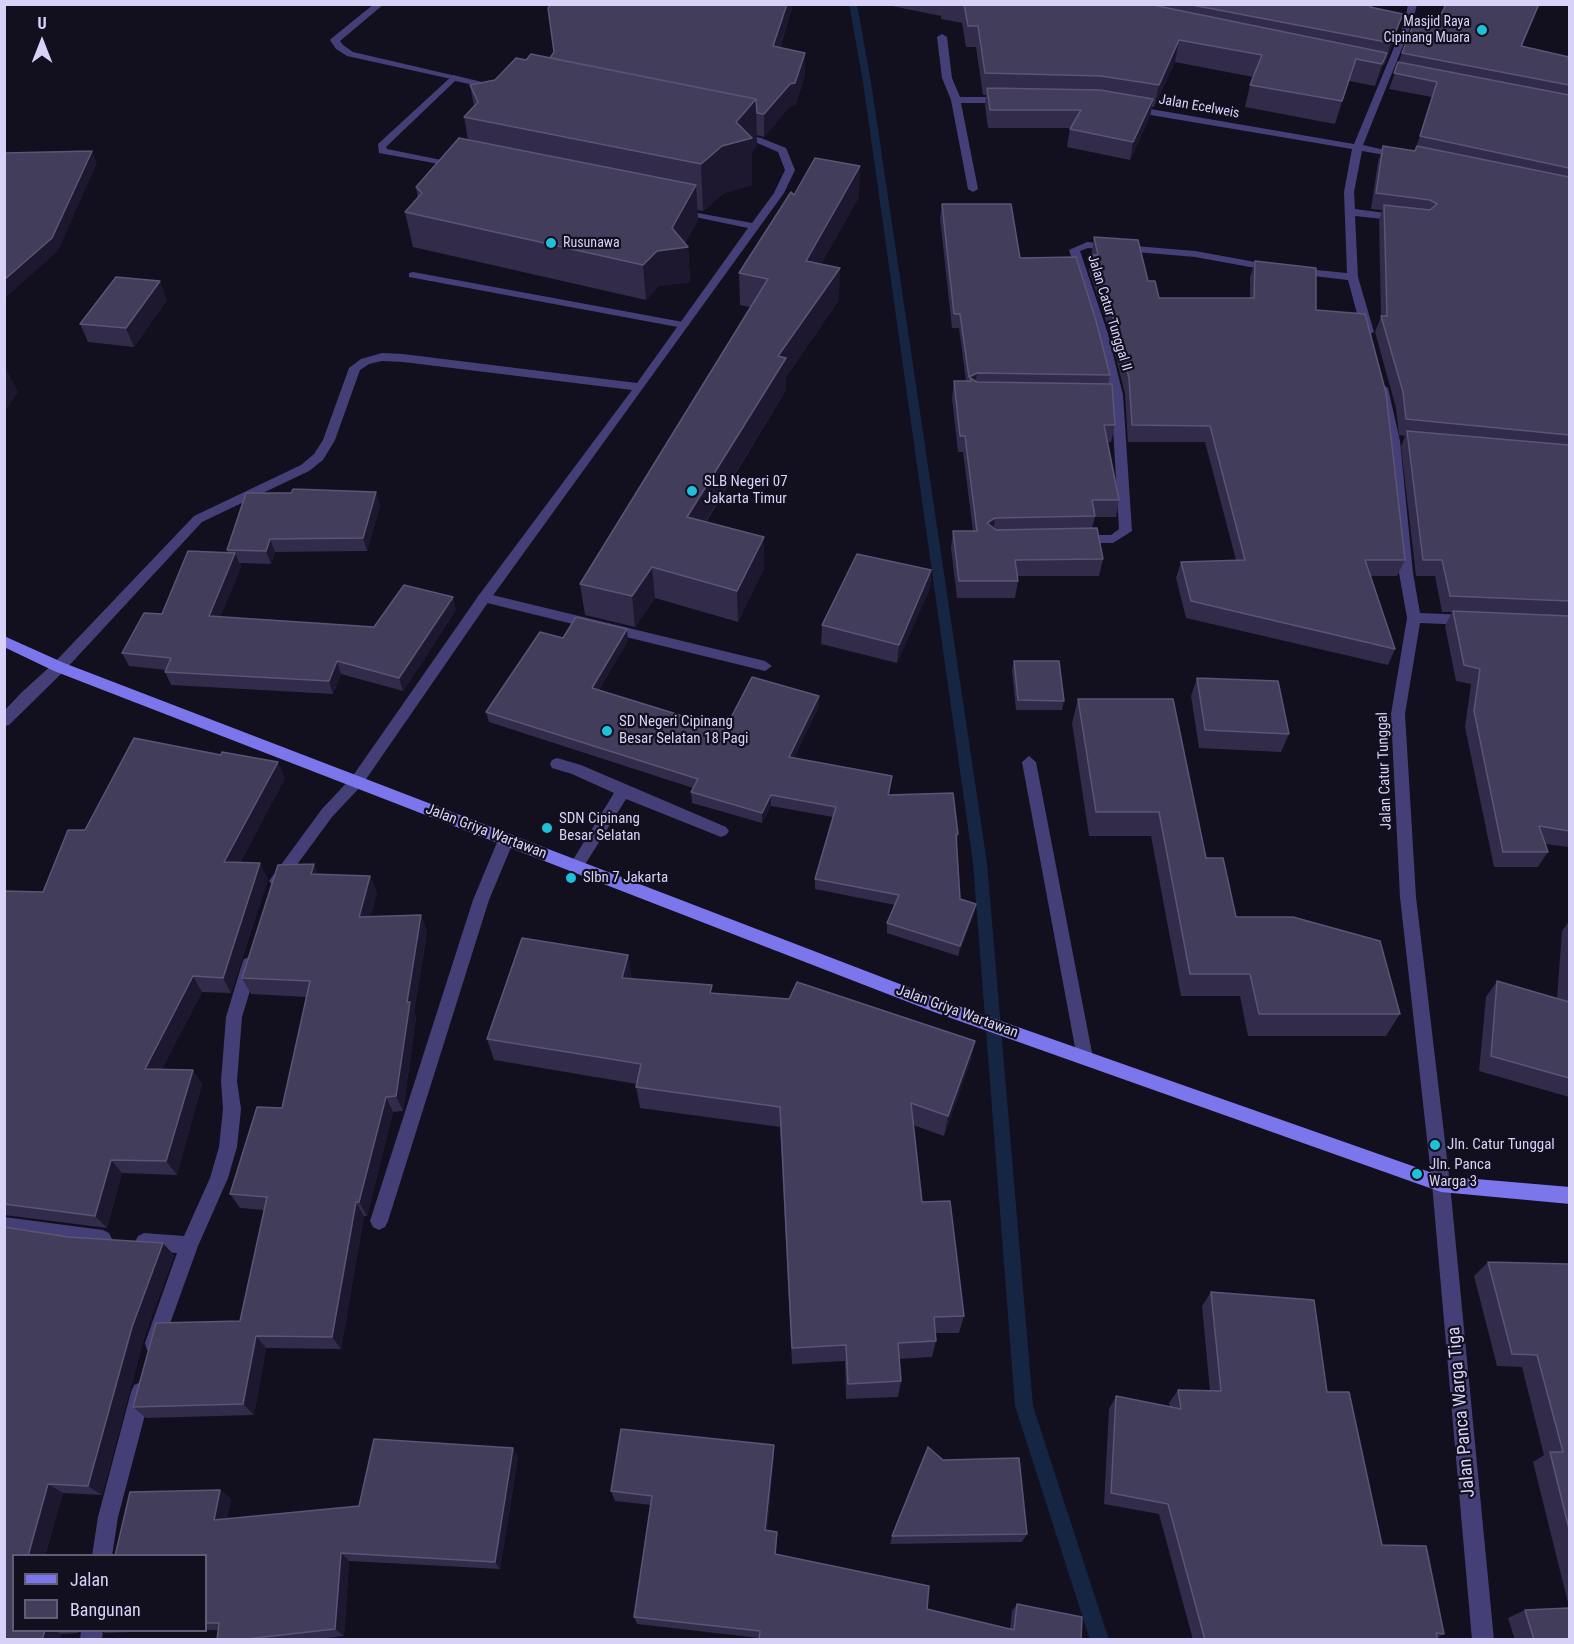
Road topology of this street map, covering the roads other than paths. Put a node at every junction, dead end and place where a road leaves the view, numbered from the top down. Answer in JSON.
{"nodes":[{"id":1,"x":380,"y":4,"type":"edge"},
{"id":2,"x":1413,"y":4,"type":"edge"},
{"id":3,"x":942,"y":37,"type":"dead end"},
{"id":4,"x":1384,"y":72,"type":"junction"},
{"id":5,"x":1400,"y":75,"type":"edge"},
{"id":6,"x":453,"y":78,"type":"junction"},
{"id":7,"x":508,"y":88,"type":"edge"},
{"id":8,"x":956,"y":100,"type":"junction"},
{"id":9,"x":1016,"y":100,"type":"edge"},
{"id":10,"x":1120,"y":107,"type":"edge"},
{"id":11,"x":723,"y":133,"type":"edge"},
{"id":12,"x":1358,"y":146,"type":"junction"},
{"id":13,"x":1414,"y":158,"type":"edge"},
{"id":14,"x":464,"y":167,"type":"edge"},
{"id":15,"x":973,"y":189,"type":"dead end"},
{"id":16,"x":672,"y":210,"type":"edge"},
{"id":17,"x":1350,"y":212,"type":"junction"},
{"id":18,"x":1414,"y":220,"type":"edge"},
{"id":19,"x":753,"y":226,"type":"junction"},
{"id":20,"x":413,"y":275,"type":"dead end"},
{"id":21,"x":1353,"y":277,"type":"junction"},
{"id":22,"x":683,"y":325,"type":"junction"},
{"id":23,"x":1371,"y":343,"type":"edge"},
{"id":24,"x":1379,"y":376,"type":"edge"},
{"id":25,"x":640,"y":387,"type":"junction"},
{"id":26,"x":1065,"y":540,"type":"edge"},
{"id":27,"x":484,"y":598,"type":"junction"},
{"id":28,"x":1414,"y":618,"type":"junction"},
{"id":29,"x":1482,"y":621,"type":"edge"},
{"id":30,"x":4,"y":641,"type":"edge"},
{"id":31,"x":765,"y":666,"type":"dead end"},
{"id":32,"x":59,"y":667,"type":"junction"},
{"id":33,"x":4,"y":721,"type":"edge"},
{"id":34,"x":1029,"y":762,"type":"dead end"},
{"id":35,"x":557,"y":764,"type":"dead end"},
{"id":36,"x":357,"y":781,"type":"junction"},
{"id":37,"x":623,"y":791,"type":"junction"},
{"id":38,"x":722,"y":831,"type":"dead end"},
{"id":39,"x":506,"y":840,"type":"junction"},
{"id":40,"x":576,"y":867,"type":"junction"},
{"id":41,"x":271,"y":898,"type":"edge"},
{"id":42,"x":254,"y":950,"type":"edge"},
{"id":43,"x":1085,"y":1058,"type":"junction"},
{"id":44,"x":1441,"y":1184,"type":"junction"},
{"id":45,"x":1569,"y":1196,"type":"edge"},
{"id":46,"x":379,"y":1221,"type":"dead end"},
{"id":47,"x":4,"y":1226,"type":"edge"},
{"id":48,"x":189,"y":1245,"type":"junction"},
{"id":49,"x":102,"y":1554,"type":"edge"},
{"id":50,"x":1483,"y":1640,"type":"edge"}],
"edges":[{"from":1,"to":6,"type":"street"},
{"from":2,"to":4,"type":"street"},
{"from":3,"to":8,"type":"street"},
{"from":4,"to":5,"type":"street"},
{"from":4,"to":12,"type":"street"},
{"from":6,"to":7,"type":"street"},
{"from":6,"to":14,"type":"street"},
{"from":8,"to":9,"type":"street"},
{"from":8,"to":15,"type":"street"},
{"from":10,"to":12,"type":"street","name":"Jalan Ecelweis"},
{"from":11,"to":19,"type":"street"},
{"from":12,"to":13,"type":"street","name":"Jalan Ecelweis"},
{"from":12,"to":17,"type":"street"},
{"from":16,"to":19,"type":"street"},
{"from":17,"to":18,"type":"street"},
{"from":17,"to":21,"type":"street"},
{"from":19,"to":22,"type":"street"},
{"from":20,"to":22,"type":"street"},
{"from":21,"to":23,"type":"street"},
{"from":21,"to":26,"type":"street","name":"Jalan Catur Tunggal II"},
{"from":22,"to":25,"type":"street"},
{"from":24,"to":28,"type":"street","name":"Jalan Catur Tunggal"},
{"from":25,"to":27,"type":"street"},
{"from":25,"to":32,"type":"street"},
{"from":27,"to":31,"type":"street"},
{"from":27,"to":36,"type":"street"},
{"from":28,"to":29,"type":"street"},
{"from":28,"to":44,"type":"street","name":"Jalan Catur Tunggal"},
{"from":30,"to":32,"type":"street","name":"Jalan Griya Wartawan"},
{"from":32,"to":33,"type":"street"},
{"from":32,"to":36,"type":"street","name":"Jalan Griya Wartawan"},
{"from":34,"to":43,"type":"street"},
{"from":35,"to":37,"type":"street"},
{"from":36,"to":39,"type":"street","name":"Jalan Griya Wartawan"},
{"from":36,"to":41,"type":"street"},
{"from":37,"to":38,"type":"street"},
{"from":37,"to":40,"type":"street"},
{"from":39,"to":40,"type":"street","name":"Jalan Griya Wartawan"},
{"from":39,"to":46,"type":"street"},
{"from":40,"to":43,"type":"street","name":"Jalan Griya Wartawan"},
{"from":42,"to":48,"type":"street"},
{"from":43,"to":44,"type":"street","name":"Jalan Griya Wartawan"},
{"from":44,"to":45,"type":"street","name":"Jalan Griya Wartawan"},
{"from":44,"to":50,"type":"street","name":"Jalan Panca Warga Tiga"},
{"from":47,"to":48,"type":"street"},
{"from":48,"to":49,"type":"street"}]}
